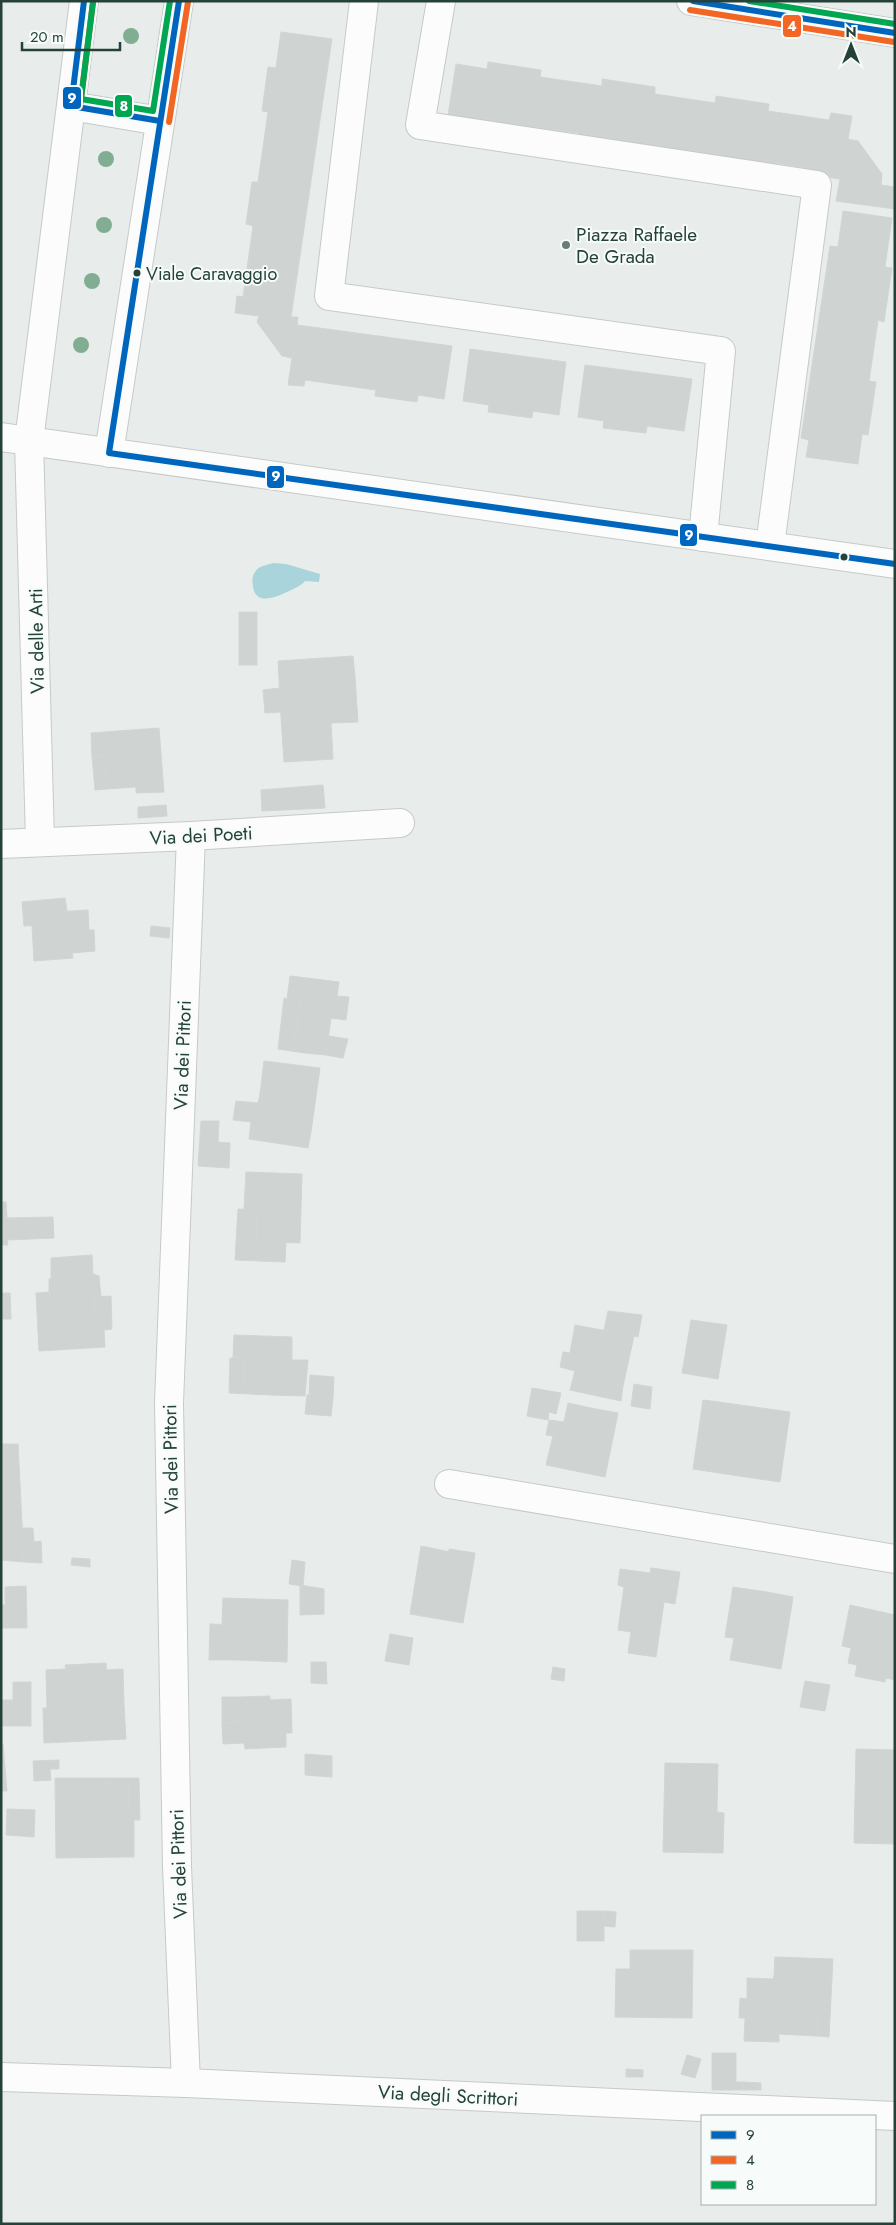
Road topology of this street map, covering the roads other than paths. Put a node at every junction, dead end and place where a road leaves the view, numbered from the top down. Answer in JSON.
{"nodes":[{"id":1,"x":84,"y":1,"type":"edge"},
{"id":2,"x":179,"y":1,"type":"edge"},
{"id":3,"x":364,"y":1,"type":"edge"},
{"id":4,"x":441,"y":1,"type":"edge"},
{"id":5,"x":691,"y":1,"type":"edge"},
{"id":6,"x":895,"y":33,"type":"edge"},
{"id":7,"x":71,"y":106,"type":"junction"},
{"id":8,"x":160,"y":121,"type":"junction"},
{"id":9,"x":1,"y":437,"type":"edge"},
{"id":10,"x":30,"y":441,"type":"junction"},
{"id":11,"x":109,"y":453,"type":"junction"},
{"id":12,"x":703,"y":537,"type":"junction"},
{"id":13,"x":770,"y":546,"type":"junction"},
{"id":14,"x":895,"y":564,"type":"edge"},
{"id":15,"x":400,"y":823,"type":"dead end"},
{"id":16,"x":191,"y":836,"type":"junction"},
{"id":17,"x":40,"y":841,"type":"junction"},
{"id":18,"x":1,"y":844,"type":"edge"},
{"id":19,"x":449,"y":1484,"type":"dead end"},
{"id":20,"x":895,"y":1559,"type":"edge"},
{"id":21,"x":1,"y":2077,"type":"edge"},
{"id":22,"x":186,"y":2083,"type":"junction"},
{"id":23,"x":874,"y":2115,"type":"edge"},
{"id":24,"x":876,"y":2115,"type":"edge"},
{"id":25,"x":895,"y":2116,"type":"edge"}],
"edges":[{"from":1,"to":7,"type":"street"},
{"from":2,"to":8,"type":"street"},
{"from":3,"to":12,"type":"street"},
{"from":4,"to":13,"type":"street"},
{"from":5,"to":6,"type":"street"},
{"from":7,"to":8,"type":"street"},
{"from":7,"to":10,"type":"street"},
{"from":8,"to":11,"type":"street"},
{"from":9,"to":10,"type":"street"},
{"from":10,"to":11,"type":"street"},
{"from":10,"to":17,"type":"street","name":"Via delle Arti"},
{"from":11,"to":12,"type":"street"},
{"from":12,"to":13,"type":"street"},
{"from":13,"to":14,"type":"street"},
{"from":15,"to":16,"type":"street","name":"Via dei Poeti"},
{"from":16,"to":17,"type":"street","name":"Via dei Poeti"},
{"from":16,"to":22,"type":"street","name":"Via dei Pittori"},
{"from":17,"to":18,"type":"street","name":"Via dei Poeti"},
{"from":19,"to":20,"type":"street"},
{"from":21,"to":22,"type":"street","name":"Via degli Scrittori"},
{"from":22,"to":23,"type":"street","name":"Via degli Scrittori"},
{"from":24,"to":25,"type":"street","name":"Via degli Scrittori"}]}
